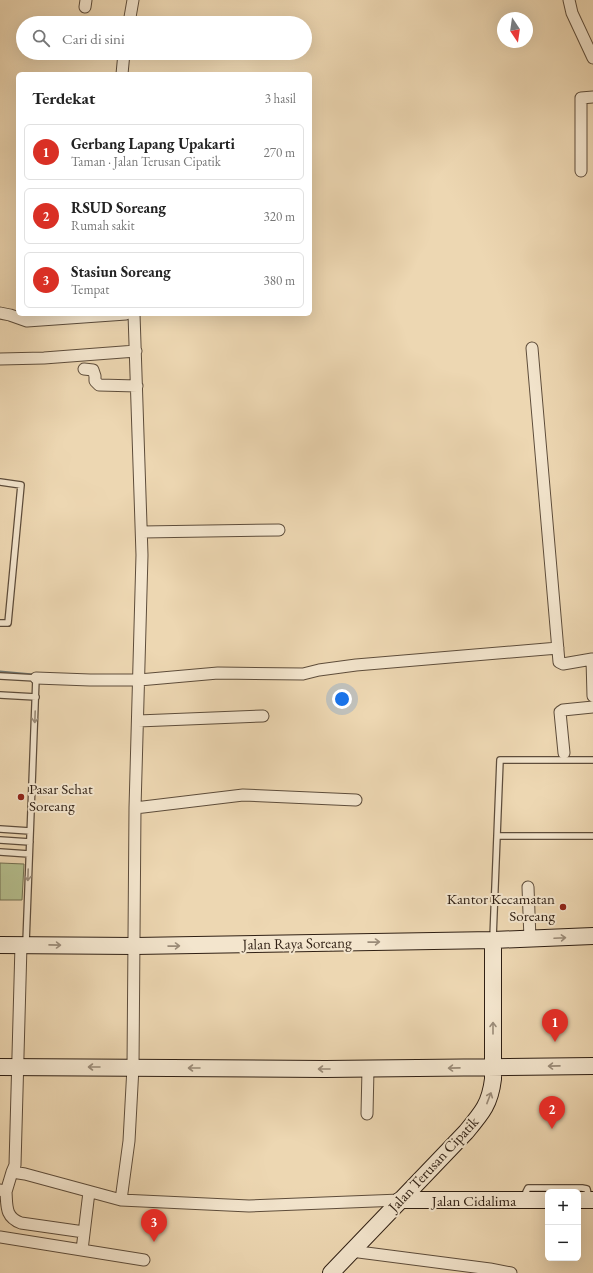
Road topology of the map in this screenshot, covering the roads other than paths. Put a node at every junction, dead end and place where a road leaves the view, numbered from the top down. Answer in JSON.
{"nodes":[{"id":1,"x":133,"y":0,"type":"edge"},
{"id":2,"x":569,"y":0,"type":"edge"},
{"id":3,"x":130,"y":16,"type":"edge"},
{"id":4,"x":593,"y":58,"type":"edge"},
{"id":5,"x":123,"y":60,"type":"edge"},
{"id":6,"x":122,"y":72,"type":"edge"},
{"id":7,"x":593,"y":97,"type":"edge"},
{"id":8,"x":581,"y":171,"type":"dead end"},
{"id":9,"x":0,"y":313,"type":"edge"},
{"id":10,"x":98,"y":316,"type":"edge"},
{"id":11,"x":134,"y":316,"type":"edge"},
{"id":12,"x":532,"y":348,"type":"dead end"},
{"id":13,"x":136,"y":351,"type":"junction"},
{"id":14,"x":0,"y":359,"type":"edge"},
{"id":15,"x":84,"y":369,"type":"dead end"},
{"id":16,"x":137,"y":386,"type":"junction"},
{"id":17,"x":0,"y":482,"type":"edge"},
{"id":18,"x":279,"y":530,"type":"dead end"},
{"id":19,"x":142,"y":532,"type":"junction"},
{"id":20,"x":0,"y":623,"type":"edge"},
{"id":21,"x":558,"y":648,"type":"junction"},
{"id":22,"x":592,"y":659,"type":"edge"},
{"id":23,"x":0,"y":676,"type":"edge"},
{"id":24,"x":36,"y":678,"type":"junction"},
{"id":25,"x":139,"y":680,"type":"junction"},
{"id":26,"x":0,"y":695,"type":"edge"},
{"id":27,"x":593,"y":696,"type":"edge"},
{"id":28,"x":36,"y":697,"type":"junction"},
{"id":29,"x":593,"y":708,"type":"edge"},
{"id":30,"x":263,"y":716,"type":"dead end"},
{"id":31,"x":138,"y":722,"type":"junction"},
{"id":32,"x":564,"y":753,"type":"dead end"},
{"id":33,"x":593,"y":760,"type":"edge"},
{"id":34,"x":356,"y":800,"type":"dead end"},
{"id":35,"x":135,"y":808,"type":"junction"},
{"id":36,"x":0,"y":829,"type":"edge"},
{"id":37,"x":30,"y":831,"type":"junction"},
{"id":38,"x":497,"y":836,"type":"junction"},
{"id":39,"x":593,"y":836,"type":"edge"},
{"id":40,"x":0,"y":840,"type":"edge"},
{"id":41,"x":30,"y":842,"type":"junction"},
{"id":42,"x":0,"y":852,"type":"edge"},
{"id":43,"x":29,"y":854,"type":"junction"},
{"id":44,"x":528,"y":887,"type":"dead end"},
{"id":45,"x":593,"y":936,"type":"edge"},
{"id":46,"x":530,"y":939,"type":"junction"},
{"id":47,"x":493,"y":940,"type":"junction"},
{"id":48,"x":24,"y":945,"type":"junction"},
{"id":49,"x":0,"y":946,"type":"edge"},
{"id":50,"x":135,"y":946,"type":"junction"},
{"id":51,"x":593,"y":1066,"type":"edge"},
{"id":52,"x":0,"y":1067,"type":"edge"},
{"id":53,"x":133,"y":1067,"type":"junction"},
{"id":54,"x":493,"y":1067,"type":"junction"},
{"id":55,"x":17,"y":1068,"type":"junction"},
{"id":56,"x":368,"y":1069,"type":"junction"},
{"id":57,"x":367,"y":1114,"type":"dead end"},
{"id":58,"x":12,"y":1172,"type":"junction"},
{"id":59,"x":3,"y":1191,"type":"edge"},
{"id":60,"x":89,"y":1192,"type":"junction"},
{"id":61,"x":121,"y":1200,"type":"junction"},
{"id":62,"x":400,"y":1200,"type":"junction"},
{"id":63,"x":525,"y":1200,"type":"junction"},
{"id":64,"x":545,"y":1200,"type":"edge"},
{"id":65,"x":587,"y":1200,"type":"edge"},
{"id":66,"x":84,"y":1232,"type":"junction"},
{"id":67,"x":0,"y":1237,"type":"edge"},
{"id":68,"x":82,"y":1250,"type":"junction"},
{"id":69,"x":351,"y":1251,"type":"junction"},
{"id":70,"x":144,"y":1260,"type":"dead end"},
{"id":71,"x":331,"y":1273,"type":"edge"},
{"id":72,"x":511,"y":1273,"type":"edge"}],
"edges":[{"from":1,"to":3,"type":"street"},
{"from":2,"to":4,"type":"street"},
{"from":5,"to":6,"type":"street"},
{"from":7,"to":8,"type":"street"},
{"from":9,"to":10,"type":"street"},
{"from":11,"to":13,"type":"street"},
{"from":12,"to":21,"type":"street"},
{"from":13,"to":14,"type":"street"},
{"from":13,"to":16,"type":"street"},
{"from":15,"to":16,"type":"street"},
{"from":16,"to":19,"type":"street"},
{"from":17,"to":20,"type":"lane"},
{"from":18,"to":19,"type":"street"},
{"from":19,"to":25,"type":"street"},
{"from":21,"to":22,"type":"street"},
{"from":21,"to":25,"type":"street"},
{"from":22,"to":27,"type":"street"},
{"from":23,"to":24,"type":"lane"},
{"from":24,"to":25,"type":"street"},
{"from":24,"to":28,"type":"lane"},
{"from":25,"to":31,"type":"street"},
{"from":26,"to":28,"type":"lane"},
{"from":28,"to":37,"type":"lane","one_way":true},
{"from":29,"to":32,"type":"street"},
{"from":30,"to":31,"type":"street"},
{"from":31,"to":35,"type":"street"},
{"from":33,"to":38,"type":"lane"},
{"from":34,"to":35,"type":"street"},
{"from":35,"to":50,"type":"street"},
{"from":36,"to":37,"type":"lane"},
{"from":37,"to":41,"type":"lane"},
{"from":38,"to":39,"type":"lane"},
{"from":38,"to":47,"type":"lane"},
{"from":40,"to":41,"type":"lane"},
{"from":41,"to":43,"type":"lane"},
{"from":42,"to":43,"type":"lane"},
{"from":43,"to":48,"type":"lane","one_way":true},
{"from":44,"to":46,"type":"street"},
{"from":46,"to":45,"type":"main road","name":"Jalan Raya Soreang","one_way":true},
{"from":46,"to":47,"type":"main road","name":"Jalan Raya Soreang"},
{"from":50,"to":47,"type":"main road","name":"Jalan Raya Soreang","one_way":true},
{"from":54,"to":47,"type":"main road","name":"Jalan Terusan Cipatik","one_way":true},
{"from":48,"to":49,"type":"main road","name":"Jalan Raya Soreang"},
{"from":48,"to":50,"type":"main road","name":"Jalan Raya Soreang","one_way":true},
{"from":48,"to":55,"type":"street"},
{"from":50,"to":53,"type":"street"},
{"from":51,"to":54,"type":"main road","one_way":true},
{"from":52,"to":55,"type":"main road"},
{"from":53,"to":55,"type":"main road","one_way":true},
{"from":56,"to":53,"type":"main road","one_way":true},
{"from":53,"to":61,"type":"street"},
{"from":54,"to":56,"type":"main road","one_way":true},
{"from":62,"to":54,"type":"main road","name":"Jalan Terusan Cipatik","one_way":true},
{"from":55,"to":58,"type":"street"},
{"from":56,"to":57,"type":"street"},
{"from":58,"to":59,"type":"street"},
{"from":58,"to":60,"type":"street"},
{"from":59,"to":66,"type":"street"},
{"from":60,"to":61,"type":"street"},
{"from":60,"to":66,"type":"street"},
{"from":61,"to":62,"type":"street"},
{"from":62,"to":63,"type":"main road","name":"Jalan Cidalima"},
{"from":62,"to":69,"type":"main road","name":"Jalan Terusan Cipatik"},
{"from":63,"to":64,"type":"main road","name":"Jalan Cidalima"},
{"from":63,"to":65,"type":"lane"},
{"from":66,"to":68,"type":"street"},
{"from":67,"to":68,"type":"street"},
{"from":68,"to":70,"type":"street"},
{"from":69,"to":71,"type":"main road","name":"Jalan Terusan Cipatik"},
{"from":69,"to":72,"type":"street"}]}
